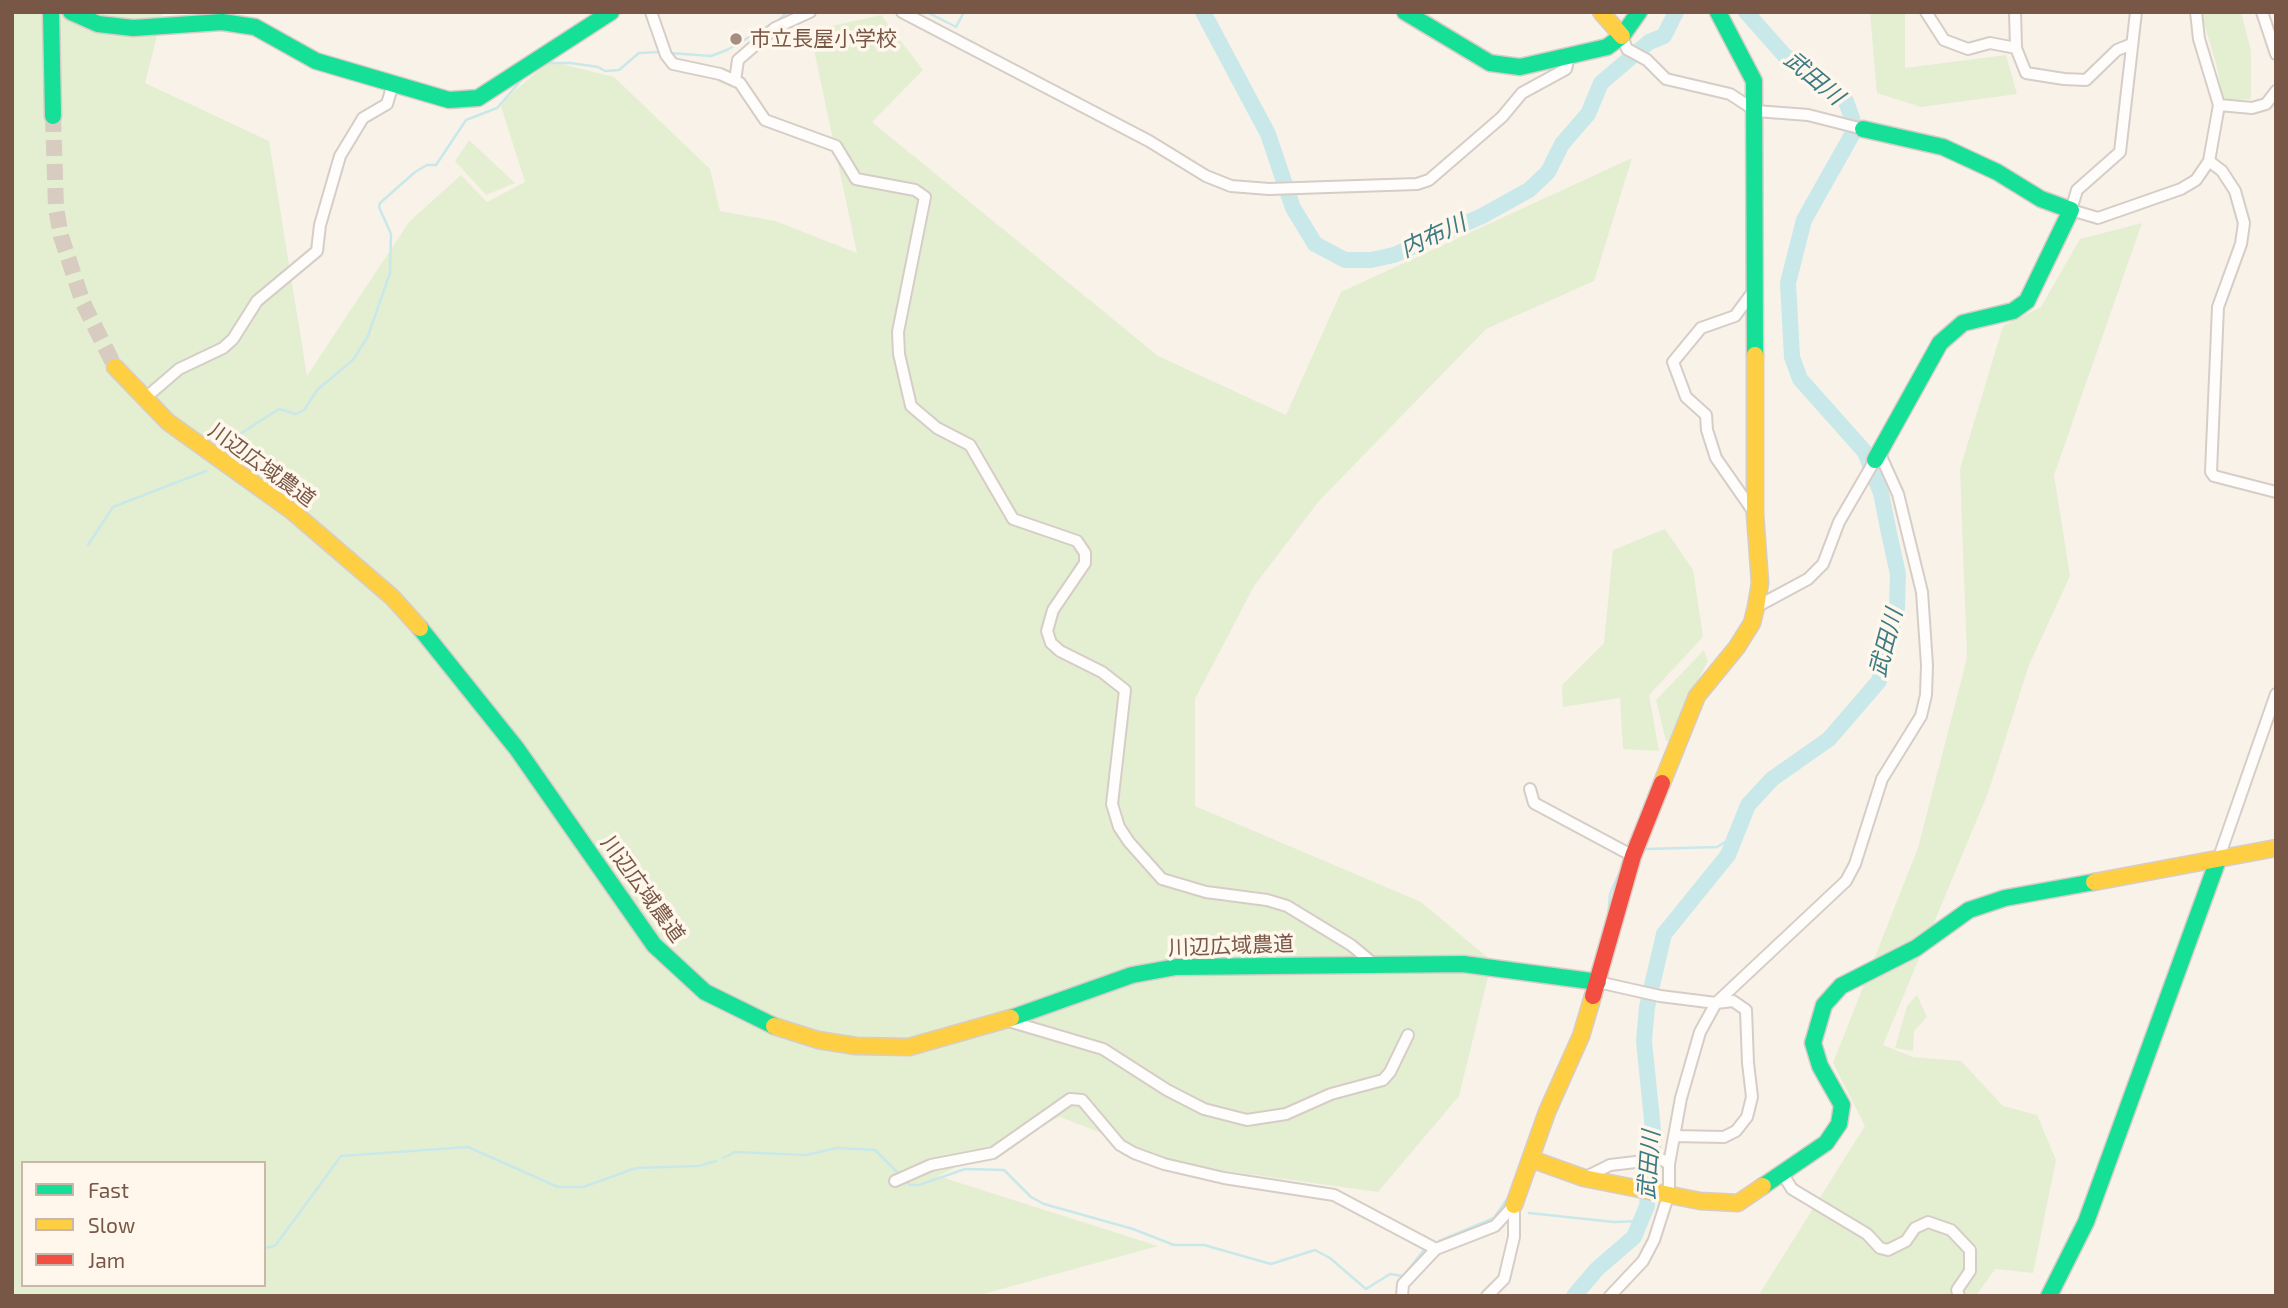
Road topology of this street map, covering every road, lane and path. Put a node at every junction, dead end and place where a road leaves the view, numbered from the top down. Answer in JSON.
{"nodes":[{"id":1,"x":51,"y":12,"type":"edge"},
{"id":2,"x":71,"y":12,"type":"edge"},
{"id":3,"x":611,"y":12,"type":"edge"},
{"id":4,"x":651,"y":12,"type":"edge"},
{"id":5,"x":810,"y":12,"type":"edge"},
{"id":6,"x":902,"y":12,"type":"edge"},
{"id":7,"x":1405,"y":12,"type":"edge"},
{"id":8,"x":1601,"y":12,"type":"edge"},
{"id":9,"x":1639,"y":12,"type":"edge"},
{"id":10,"x":1718,"y":12,"type":"edge"},
{"id":11,"x":1926,"y":12,"type":"edge"},
{"id":12,"x":2015,"y":12,"type":"edge"},
{"id":13,"x":2136,"y":12,"type":"edge"},
{"id":14,"x":2196,"y":12,"type":"edge"},
{"id":15,"x":2262,"y":12,"type":"edge"},
{"id":16,"x":1625,"y":42,"type":"junction"},
{"id":17,"x":2132,"y":44,"type":"junction"},
{"id":18,"x":2016,"y":48,"type":"junction"},
{"id":19,"x":2276,"y":54,"type":"edge"},
{"id":20,"x":1569,"y":57,"type":"junction"},
{"id":21,"x":735,"y":81,"type":"junction"},
{"id":22,"x":393,"y":84,"type":"junction"},
{"id":23,"x":2276,"y":91,"type":"edge"},
{"id":24,"x":2219,"y":105,"type":"junction"},
{"id":25,"x":1756,"y":111,"type":"junction"},
{"id":26,"x":53,"y":116,"type":"tunnel mouth"},
{"id":27,"x":1863,"y":129,"type":"joint"},
{"id":28,"x":2209,"y":161,"type":"junction"},
{"id":29,"x":2071,"y":210,"type":"junction"},
{"id":30,"x":1755,"y":289,"type":"junction"},
{"id":31,"x":115,"y":367,"type":"tunnel mouth"},
{"id":32,"x":144,"y":399,"type":"junction"},
{"id":33,"x":1877,"y":456,"type":"junction"},
{"id":34,"x":2276,"y":492,"type":"edge"},
{"id":35,"x":1755,"y":514,"type":"junction"},
{"id":36,"x":1756,"y":607,"type":"junction"},
{"id":37,"x":2276,"y":694,"type":"edge"},
{"id":38,"x":1530,"y":789,"type":"dead end"},
{"id":39,"x":2276,"y":848,"type":"edge"},
{"id":40,"x":1633,"y":856,"type":"junction"},
{"id":41,"x":2218,"y":860,"type":"junction"},
{"id":42,"x":1375,"y":965,"type":"junction"},
{"id":43,"x":1598,"y":982,"type":"junction"},
{"id":44,"x":1716,"y":1003,"type":"junction"},
{"id":45,"x":1005,"y":1020,"type":"junction"},
{"id":46,"x":1408,"y":1035,"type":"dead end"},
{"id":47,"x":1674,"y":1136,"type":"junction"},
{"id":48,"x":1531,"y":1159,"type":"junction"},
{"id":49,"x":1665,"y":1161,"type":"junction"},
{"id":50,"x":1782,"y":1173,"type":"junction"},
{"id":51,"x":1584,"y":1178,"type":"junction"},
{"id":52,"x":895,"y":1181,"type":"dead end"},
{"id":53,"x":1665,"y":1192,"type":"junction"},
{"id":54,"x":1514,"y":1205,"type":"junction"},
{"id":55,"x":1436,"y":1250,"type":"junction"},
{"id":56,"x":1402,"y":1296,"type":"edge"},
{"id":57,"x":1487,"y":1296,"type":"edge"},
{"id":58,"x":1610,"y":1296,"type":"edge"},
{"id":59,"x":1959,"y":1296,"type":"edge"},
{"id":60,"x":2049,"y":1296,"type":"edge"}],
"edges":[{"from":1,"to":26,"type":"street"},
{"from":2,"to":22,"type":"street"},
{"from":3,"to":22,"type":"street"},
{"from":4,"to":21,"type":"street"},
{"from":5,"to":21,"type":"street"},
{"from":6,"to":20,"type":"street"},
{"from":7,"to":20,"type":"street"},
{"from":8,"to":16,"type":"street"},
{"from":9,"to":16,"type":"street"},
{"from":10,"to":25,"type":"street"},
{"from":11,"to":18,"type":"street"},
{"from":12,"to":18,"type":"street"},
{"from":13,"to":17,"type":"street"},
{"from":14,"to":24,"type":"street"},
{"from":15,"to":19,"type":"street"},
{"from":16,"to":20,"type":"street"},
{"from":16,"to":25,"type":"street"},
{"from":17,"to":18,"type":"street"},
{"from":17,"to":29,"type":"street"},
{"from":21,"to":42,"type":"street"},
{"from":22,"to":32,"type":"street"},
{"from":23,"to":24,"type":"street"},
{"from":24,"to":28,"type":"street"},
{"from":25,"to":27,"type":"street"},
{"from":25,"to":30,"type":"street"},
{"from":27,"to":29,"type":"street"},
{"from":28,"to":29,"type":"street"},
{"from":28,"to":34,"type":"street"},
{"from":29,"to":33,"type":"street"},
{"from":30,"to":35,"type":"street"},
{"from":30,"to":35,"type":"street"},
{"from":31,"to":32,"type":"street","name":"川辺広域農道"},
{"from":32,"to":45,"type":"street","name":"川辺広域農道"},
{"from":33,"to":36,"type":"street"},
{"from":33,"to":44,"type":"street"},
{"from":35,"to":36,"type":"street"},
{"from":36,"to":40,"type":"street"},
{"from":37,"to":41,"type":"street"},
{"from":38,"to":40,"type":"street"},
{"from":39,"to":41,"type":"street"},
{"from":40,"to":43,"type":"street"},
{"from":41,"to":50,"type":"street"},
{"from":41,"to":60,"type":"street"},
{"from":42,"to":43,"type":"street","name":"川辺広域農道"},
{"from":42,"to":45,"type":"street","name":"川辺広域農道"},
{"from":43,"to":44,"type":"street"},
{"from":43,"to":48,"type":"street"},
{"from":44,"to":47,"type":"street"},
{"from":44,"to":47,"type":"street"},
{"from":45,"to":46,"type":"street"},
{"from":47,"to":49,"type":"street"},
{"from":48,"to":51,"type":"street"},
{"from":48,"to":54,"type":"street"},
{"from":49,"to":51,"type":"street"},
{"from":49,"to":53,"type":"street"},
{"from":50,"to":53,"type":"street"},
{"from":50,"to":59,"type":"street"},
{"from":51,"to":53,"type":"street"},
{"from":52,"to":55,"type":"street"},
{"from":53,"to":58,"type":"street"},
{"from":54,"to":55,"type":"street"},
{"from":54,"to":57,"type":"street"},
{"from":55,"to":56,"type":"street"}]}
